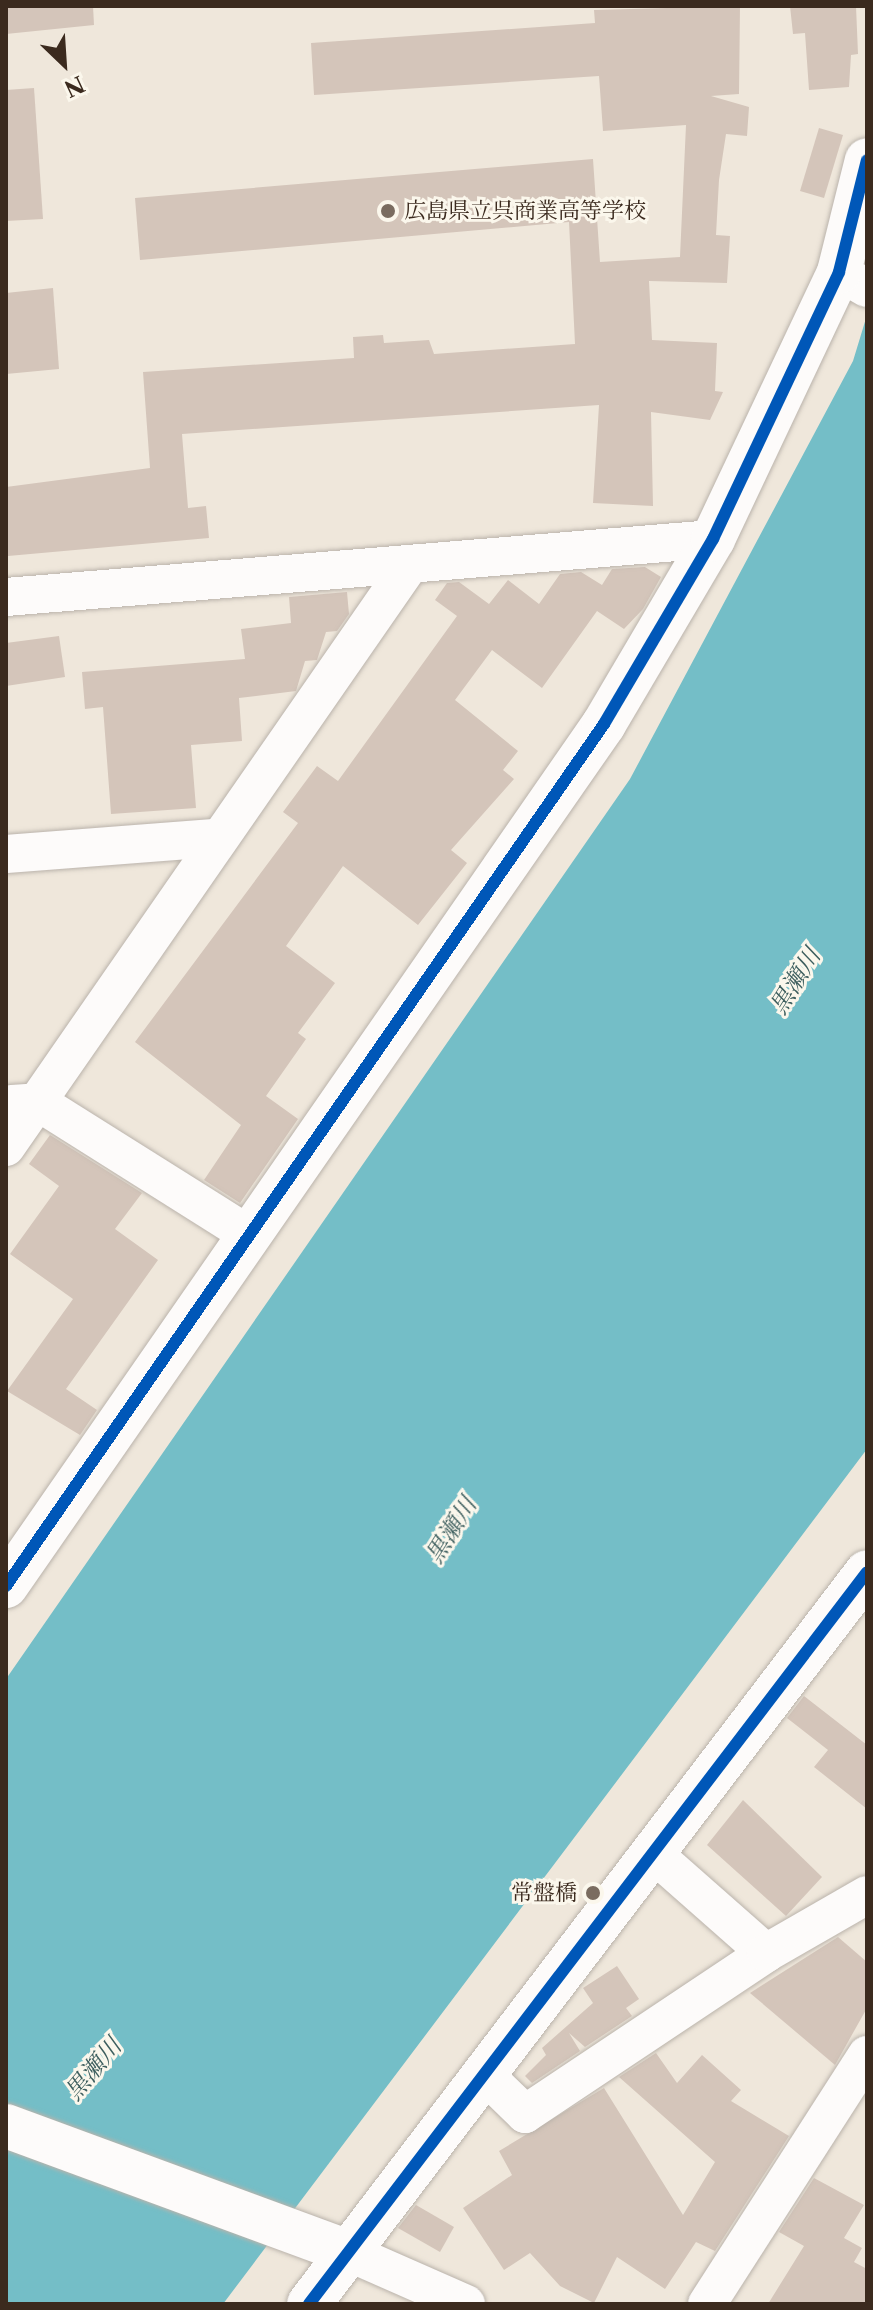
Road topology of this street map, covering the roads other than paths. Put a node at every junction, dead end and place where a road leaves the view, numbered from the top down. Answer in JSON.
{"nodes":[{"id":1,"x":867,"y":160,"type":"edge"},
{"id":2,"x":856,"y":282,"type":"edge"},
{"id":3,"x":713,"y":539,"type":"junction"},
{"id":4,"x":408,"y":567,"type":"junction"},
{"id":5,"x":6,"y":597,"type":"edge"},
{"id":6,"x":214,"y":838,"type":"junction"},
{"id":7,"x":6,"y":854,"type":"edge"},
{"id":8,"x":22,"y":1103,"type":"edge"},
{"id":9,"x":6,"y":1147,"type":"edge"},
{"id":10,"x":251,"y":1236,"type":"junction"},
{"id":11,"x":867,"y":1572,"type":"edge"},
{"id":12,"x":6,"y":1586,"type":"edge"},
{"id":13,"x":655,"y":1855,"type":"junction"},
{"id":14,"x":867,"y":1895,"type":"edge"},
{"id":15,"x":766,"y":1953,"type":"junction"},
{"id":16,"x":867,"y":2055,"type":"edge"},
{"id":17,"x":487,"y":2077,"type":"junction"},
{"id":18,"x":6,"y":2126,"type":"edge"},
{"id":19,"x":333,"y":2247,"type":"junction"},
{"id":20,"x":309,"y":2304,"type":"edge"},
{"id":21,"x":466,"y":2304,"type":"edge"},
{"id":22,"x":707,"y":2304,"type":"edge"}],
"edges":[{"from":1,"to":2,"type":"street"},
{"from":2,"to":3,"type":"street"},
{"from":3,"to":4,"type":"street"},
{"from":3,"to":10,"type":"street"},
{"from":4,"to":5,"type":"street"},
{"from":4,"to":6,"type":"street"},
{"from":6,"to":7,"type":"street"},
{"from":6,"to":8,"type":"street"},
{"from":8,"to":9,"type":"street"},
{"from":8,"to":10,"type":"street"},
{"from":10,"to":12,"type":"street"},
{"from":11,"to":13,"type":"street"},
{"from":13,"to":15,"type":"street"},
{"from":13,"to":17,"type":"street"},
{"from":14,"to":15,"type":"street"},
{"from":15,"to":17,"type":"street"},
{"from":16,"to":22,"type":"street"},
{"from":17,"to":19,"type":"street"},
{"from":18,"to":19,"type":"street"},
{"from":19,"to":20,"type":"street"},
{"from":19,"to":21,"type":"street"}]}
